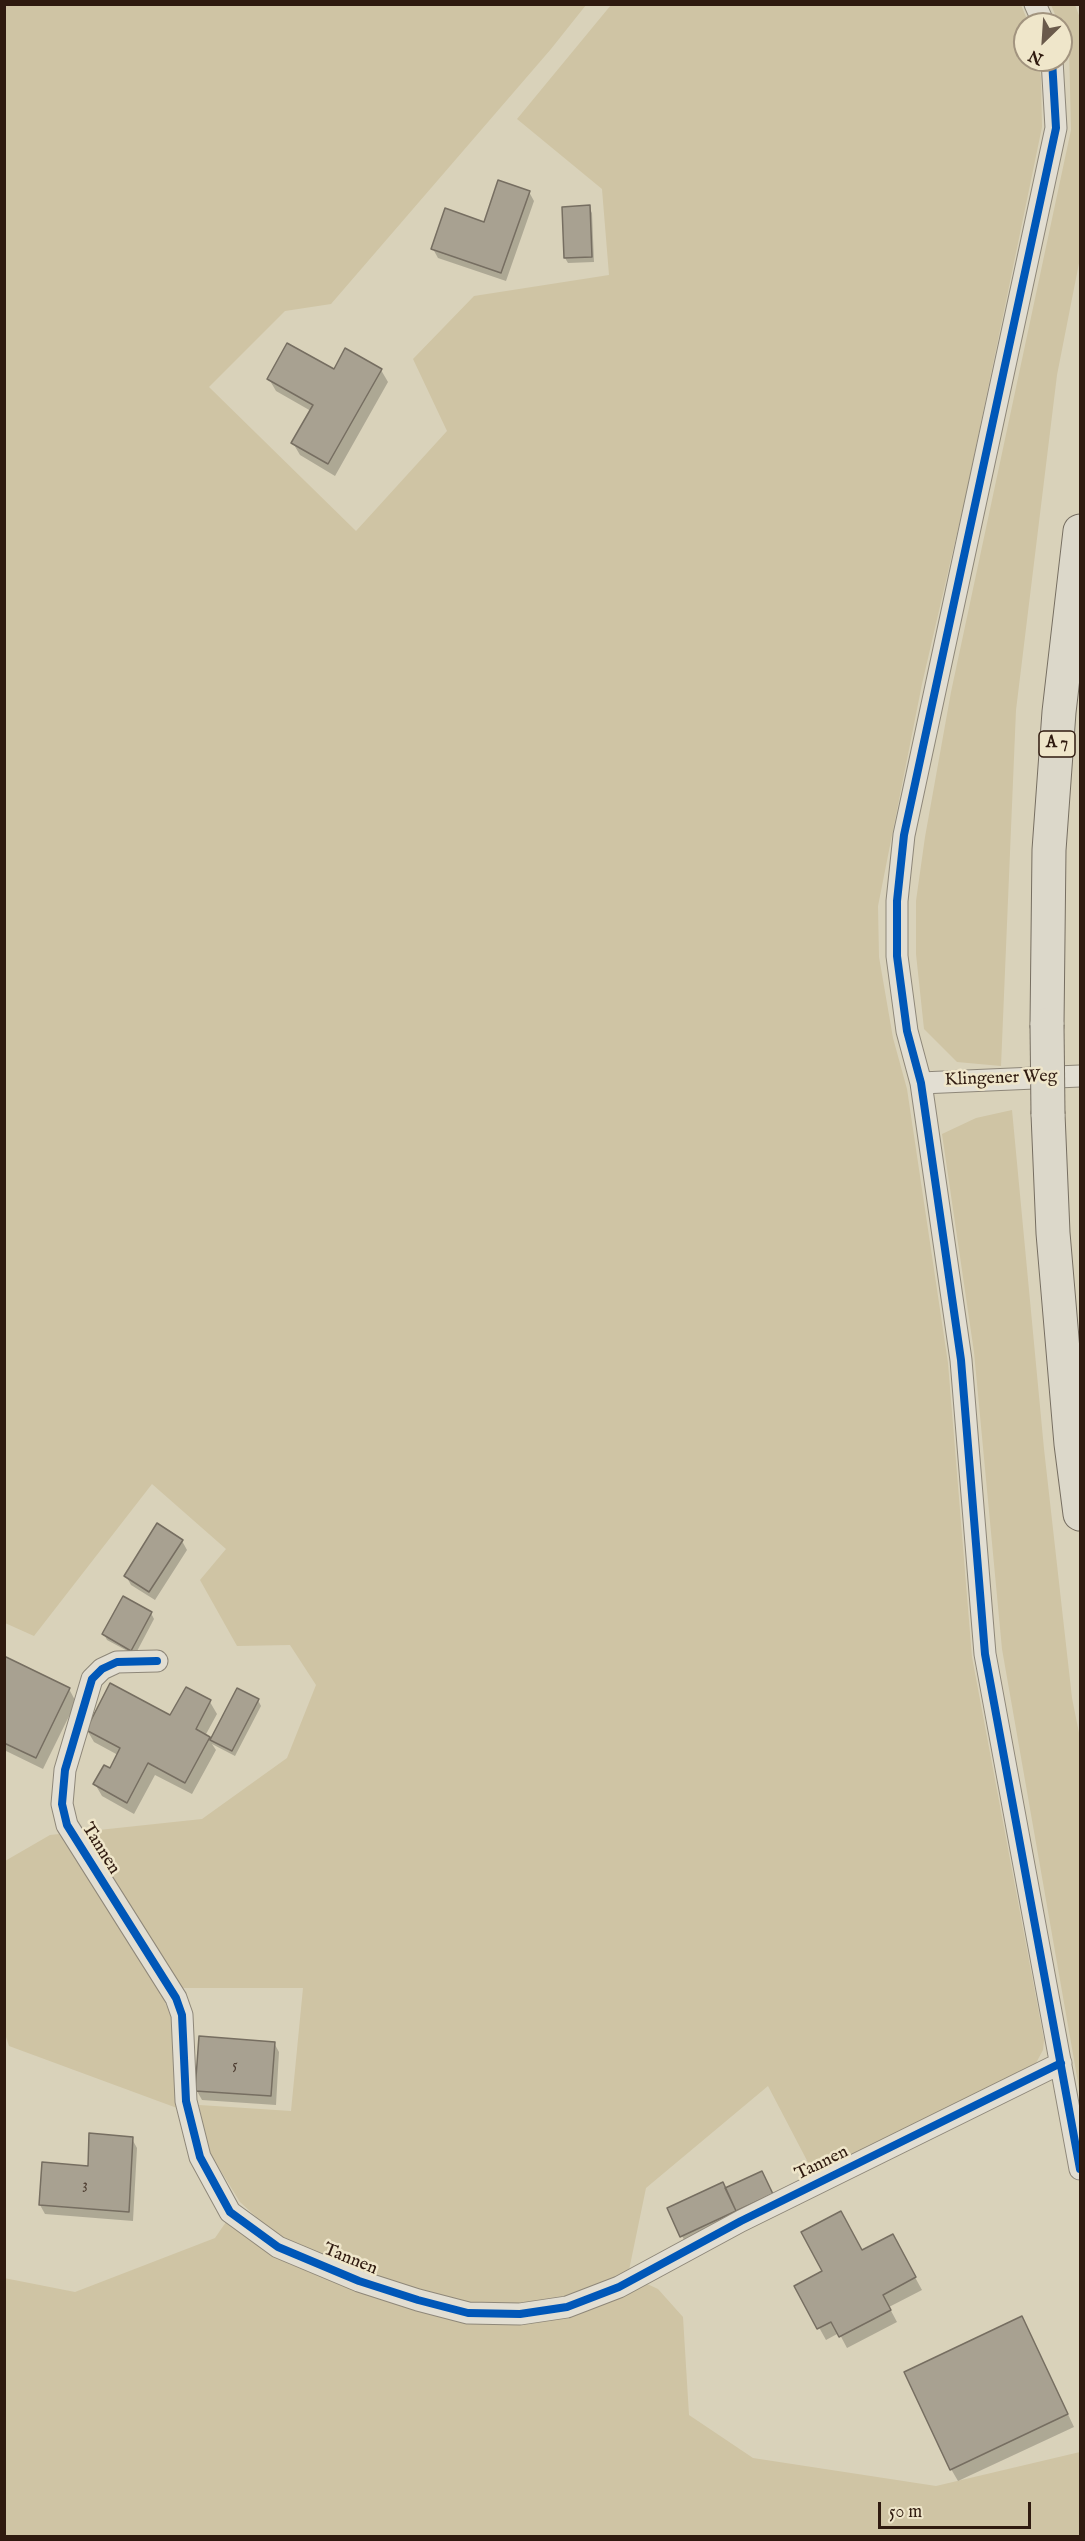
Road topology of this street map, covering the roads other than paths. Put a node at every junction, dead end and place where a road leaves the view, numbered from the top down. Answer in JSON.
{"nodes":[{"id":1,"x":1053,"y":72,"type":"edge"},
{"id":2,"x":1080,"y":531,"type":"edge"},
{"id":3,"x":1080,"y":1076,"type":"edge"},
{"id":4,"x":921,"y":1083,"type":"junction"},
{"id":5,"x":1080,"y":1514,"type":"edge"},
{"id":6,"x":157,"y":1661,"type":"dead end"},
{"id":7,"x":1061,"y":2063,"type":"junction"},
{"id":8,"x":1080,"y":2169,"type":"edge"}],
"edges":[{"from":1,"to":4,"type":"street"},
{"from":2,"to":5,"type":"highway","number":"A 7","bridge":true},
{"from":3,"to":4,"type":"street","name":"Klingener Weg"},
{"from":4,"to":7,"type":"street"},
{"from":6,"to":7,"type":"street","name":"Tannen"},
{"from":7,"to":8,"type":"street"}]}
